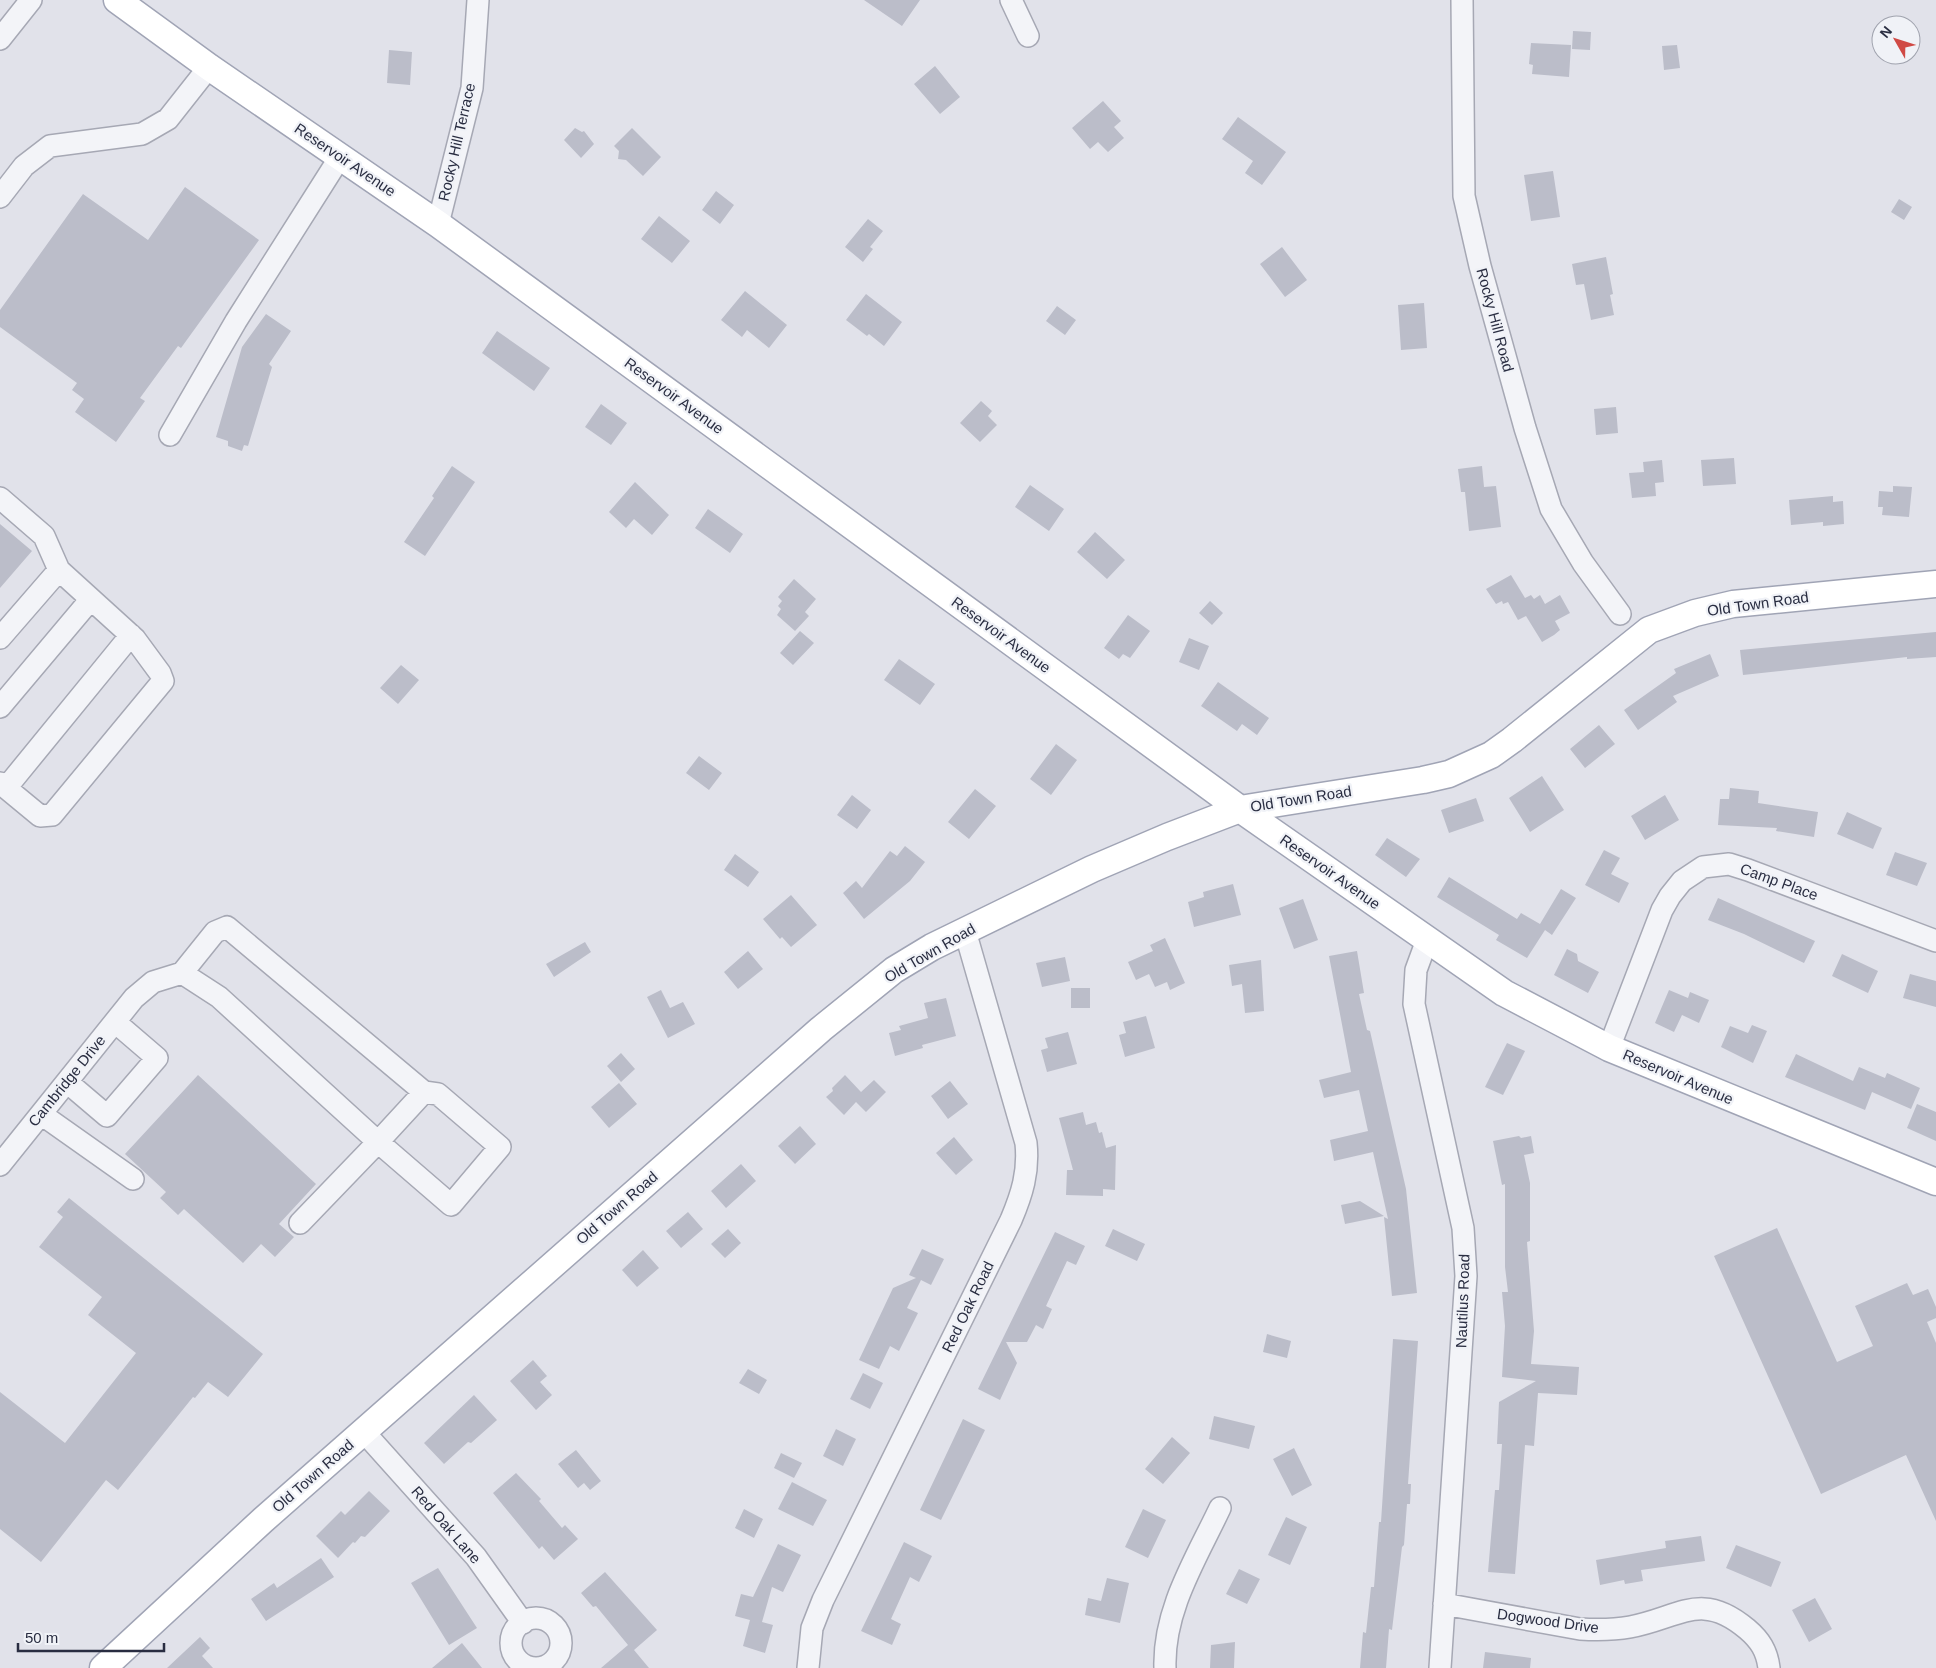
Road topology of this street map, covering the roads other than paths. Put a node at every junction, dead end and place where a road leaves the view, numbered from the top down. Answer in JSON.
{"nodes":[{"id":1,"x":31,"y":0,"type":"edge"},
{"id":2,"x":117,"y":0,"type":"edge"},
{"id":3,"x":478,"y":0,"type":"edge"},
{"id":4,"x":1011,"y":0,"type":"edge"},
{"id":5,"x":1462,"y":0,"type":"edge"},
{"id":6,"x":1028,"y":36,"type":"dead end"},
{"id":7,"x":0,"y":39,"type":"edge"},
{"id":8,"x":209,"y":67,"type":"junction"},
{"id":9,"x":340,"y":157,"type":"junction"},
{"id":10,"x":0,"y":197,"type":"edge"},
{"id":11,"x":438,"y":224,"type":"junction"},
{"id":12,"x":170,"y":434,"type":"dead end"},
{"id":13,"x":0,"y":498,"type":"edge"},
{"id":14,"x":59,"y":570,"type":"junction"},
{"id":15,"x":1936,"y":584,"type":"edge"},
{"id":16,"x":91,"y":599,"type":"junction"},
{"id":17,"x":1620,"y":614,"type":"dead end"},
{"id":18,"x":131,"y":635,"type":"junction"},
{"id":19,"x":0,"y":638,"type":"edge"},
{"id":20,"x":0,"y":707,"type":"edge"},
{"id":21,"x":3,"y":786,"type":"edge"},
{"id":22,"x":1240,"y":809,"type":"junction"},
{"id":23,"x":965,"y":931,"type":"junction"},
{"id":24,"x":1427,"y":940,"type":"junction"},
{"id":25,"x":1936,"y":941,"type":"edge"},
{"id":26,"x":182,"y":973,"type":"junction"},
{"id":27,"x":115,"y":1022,"type":"junction"},
{"id":28,"x":1609,"y":1048,"type":"junction"},
{"id":29,"x":67,"y":1082,"type":"junction"},
{"id":30,"x":424,"y":1092,"type":"junction"},
{"id":31,"x":41,"y":1114,"type":"junction"},
{"id":32,"x":378,"y":1142,"type":"junction"},
{"id":33,"x":0,"y":1165,"type":"edge"},
{"id":34,"x":134,"y":1179,"type":"dead end"},
{"id":35,"x":1936,"y":1182,"type":"edge"},
{"id":36,"x":300,"y":1223,"type":"dead end"},
{"id":37,"x":364,"y":1432,"type":"junction"},
{"id":38,"x":1220,"y":1508,"type":"dead end"},
{"id":39,"x":1444,"y":1604,"type":"junction"},
{"id":40,"x":523,"y":1623,"type":"dead end"},
{"id":41,"x":103,"y":1668,"type":"edge"},
{"id":42,"x":808,"y":1668,"type":"edge"},
{"id":43,"x":1165,"y":1668,"type":"edge"},
{"id":44,"x":1440,"y":1668,"type":"edge"},
{"id":45,"x":1769,"y":1668,"type":"edge"}],
"edges":[{"from":1,"to":7,"type":"street"},
{"from":2,"to":8,"type":"main road","name":"Reservoir Avenue"},
{"from":3,"to":11,"type":"street","name":"Rocky Hill Terrace"},
{"from":4,"to":6,"type":"street"},
{"from":5,"to":17,"type":"street","name":"Rocky Hill Road"},
{"from":8,"to":9,"type":"main road","name":"Reservoir Avenue"},
{"from":8,"to":10,"type":"street"},
{"from":9,"to":11,"type":"main road","name":"Reservoir Avenue"},
{"from":9,"to":12,"type":"street"},
{"from":11,"to":22,"type":"main road","name":"Reservoir Avenue"},
{"from":13,"to":14,"type":"street"},
{"from":14,"to":16,"type":"street"},
{"from":14,"to":19,"type":"street"},
{"from":15,"to":22,"type":"main road","name":"Old Town Road"},
{"from":16,"to":18,"type":"street"},
{"from":16,"to":20,"type":"street"},
{"from":18,"to":21,"type":"street"},
{"from":18,"to":21,"type":"street"},
{"from":22,"to":23,"type":"main road","name":"Old Town Road"},
{"from":22,"to":24,"type":"main road","name":"Reservoir Avenue"},
{"from":23,"to":37,"type":"main road","name":"Old Town Road"},
{"from":23,"to":42,"type":"street","name":"Red Oak Road"},
{"from":24,"to":28,"type":"main road","name":"Reservoir Avenue"},
{"from":24,"to":39,"type":"street","name":"Nautilus Road"},
{"from":25,"to":28,"type":"street","name":"Camp Place"},
{"from":26,"to":27,"type":"street","name":"Cambridge Drive"},
{"from":26,"to":30,"type":"street"},
{"from":26,"to":32,"type":"street"},
{"from":27,"to":29,"type":"street","name":"Cambridge Drive"},
{"from":27,"to":29,"type":"street"},
{"from":28,"to":35,"type":"main road","name":"Reservoir Avenue"},
{"from":29,"to":31,"type":"street","name":"Cambridge Drive"},
{"from":30,"to":32,"type":"street"},
{"from":30,"to":32,"type":"street"},
{"from":31,"to":33,"type":"street","name":"Cambridge Drive"},
{"from":31,"to":34,"type":"street"},
{"from":32,"to":36,"type":"street"},
{"from":37,"to":40,"type":"street","name":"Red Oak Lane"},
{"from":37,"to":41,"type":"main road","name":"Old Town Road"},
{"from":38,"to":43,"type":"street"},
{"from":39,"to":44,"type":"street","name":"Nautilus Road"},
{"from":39,"to":45,"type":"street","name":"Dogwood Drive"}]}
